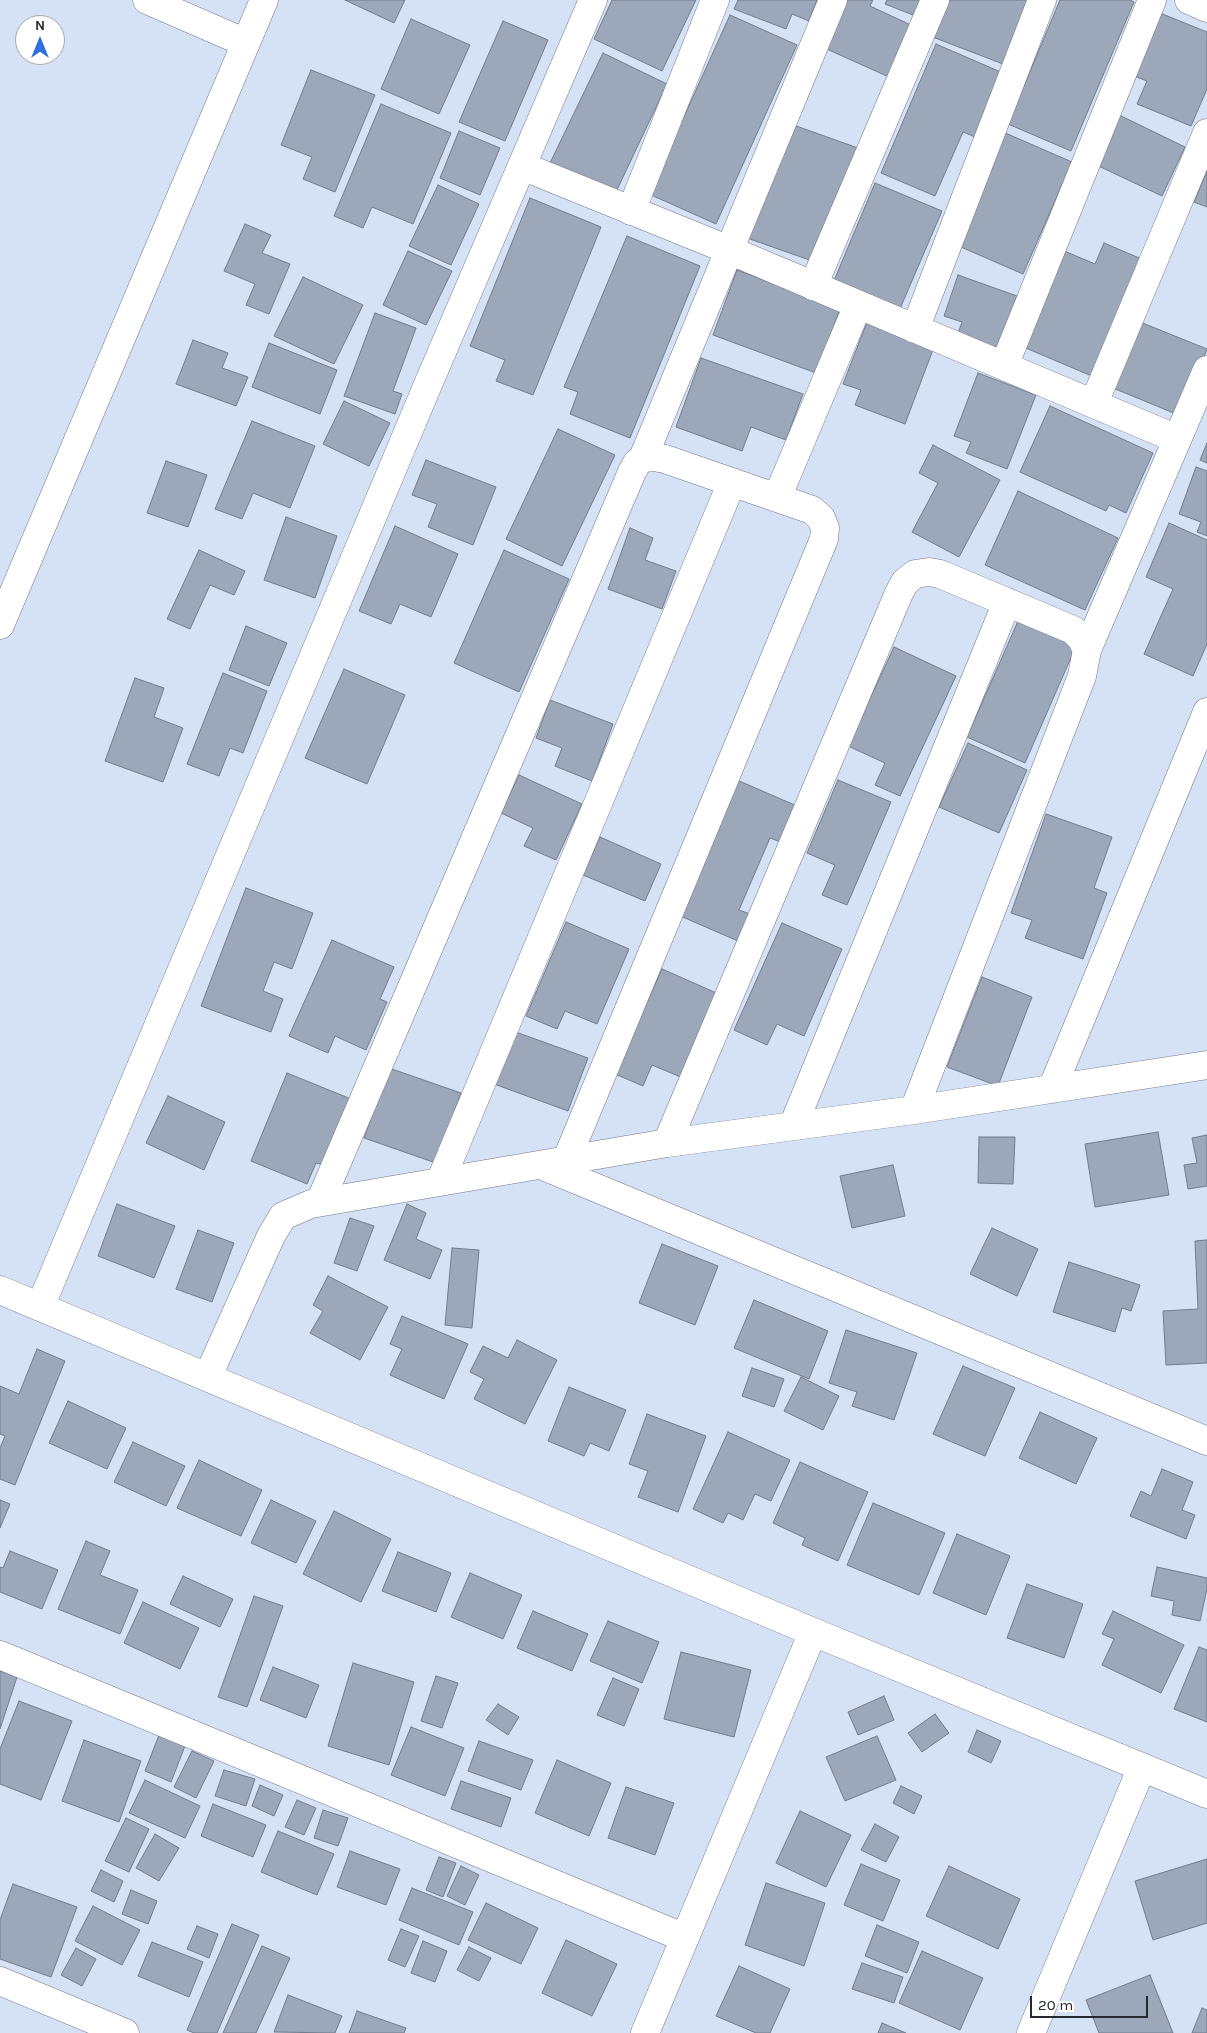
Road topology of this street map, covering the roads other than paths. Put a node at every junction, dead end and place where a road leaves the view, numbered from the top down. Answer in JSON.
{"nodes":[{"id":1,"x":147,"y":0,"type":"edge"},
{"id":2,"x":264,"y":0,"type":"edge"},
{"id":3,"x":593,"y":0,"type":"edge"},
{"id":4,"x":715,"y":0,"type":"edge"},
{"id":5,"x":833,"y":0,"type":"edge"},
{"id":6,"x":935,"y":0,"type":"edge"},
{"id":7,"x":1042,"y":0,"type":"edge"},
{"id":8,"x":1152,"y":0,"type":"edge"},
{"id":9,"x":1189,"y":0,"type":"edge"},
{"id":10,"x":1207,"y":8,"type":"edge"},
{"id":11,"x":246,"y":43,"type":"junction"},
{"id":12,"x":1207,"y":133,"type":"edge"},
{"id":13,"x":522,"y":166,"type":"junction"},
{"id":14,"x":631,"y":211,"type":"junction"},
{"id":15,"x":729,"y":250,"type":"junction"},
{"id":16,"x":813,"y":286,"type":"junction"},
{"id":17,"x":858,"y":305,"type":"junction"},
{"id":18,"x":916,"y":329,"type":"junction"},
{"id":19,"x":1004,"y":366,"type":"junction"},
{"id":20,"x":1207,"y":370,"type":"edge"},
{"id":21,"x":1094,"y":403,"type":"junction"},
{"id":22,"x":1178,"y":439,"type":"junction"},
{"id":23,"x":643,"y":458,"type":"junction"},
{"id":24,"x":732,"y":482,"type":"junction"},
{"id":25,"x":778,"y":498,"type":"junction"},
{"id":26,"x":1007,"y":602,"type":"junction"},
{"id":27,"x":0,"y":625,"type":"edge"},
{"id":28,"x":1087,"y":650,"type":"junction"},
{"id":29,"x":1207,"y":712,"type":"edge"},
{"id":30,"x":1207,"y":1065,"type":"edge"},
{"id":31,"x":1052,"y":1089,"type":"junction"},
{"id":32,"x":914,"y":1110,"type":"junction"},
{"id":33,"x":793,"y":1126,"type":"junction"},
{"id":34,"x":667,"y":1143,"type":"junction"},
{"id":35,"x":554,"y":1163,"type":"junction"},
{"id":36,"x":440,"y":1182,"type":"junction"},
{"id":37,"x":320,"y":1202,"type":"junction"},
{"id":38,"x":0,"y":1290,"type":"edge"},
{"id":39,"x":40,"y":1307,"type":"junction"},
{"id":40,"x":208,"y":1376,"type":"junction"},
{"id":41,"x":1207,"y":1440,"type":"edge"},
{"id":42,"x":813,"y":1632,"type":"junction"},
{"id":43,"x":0,"y":1655,"type":"edge"},
{"id":44,"x":1142,"y":1767,"type":"junction"},
{"id":45,"x":1207,"y":1794,"type":"edge"},
{"id":46,"x":685,"y":1938,"type":"junction"},
{"id":47,"x":0,"y":1981,"type":"edge"},
{"id":48,"x":125,"y":2033,"type":"edge"},
{"id":49,"x":645,"y":2033,"type":"edge"},
{"id":50,"x":1031,"y":2033,"type":"edge"}],
"edges":[{"from":1,"to":11,"type":"street"},
{"from":2,"to":11,"type":"street"},
{"from":3,"to":13,"type":"street"},
{"from":4,"to":14,"type":"street"},
{"from":5,"to":15,"type":"street"},
{"from":6,"to":16,"type":"street"},
{"from":7,"to":18,"type":"street"},
{"from":8,"to":19,"type":"street"},
{"from":9,"to":10,"type":"street"},
{"from":11,"to":27,"type":"street"},
{"from":12,"to":21,"type":"street"},
{"from":13,"to":14,"type":"street"},
{"from":13,"to":39,"type":"street"},
{"from":14,"to":15,"type":"street"},
{"from":15,"to":16,"type":"street"},
{"from":15,"to":23,"type":"street"},
{"from":16,"to":17,"type":"street"},
{"from":17,"to":18,"type":"street"},
{"from":17,"to":25,"type":"street"},
{"from":18,"to":19,"type":"street"},
{"from":19,"to":21,"type":"street"},
{"from":20,"to":22,"type":"street"},
{"from":21,"to":22,"type":"street"},
{"from":22,"to":28,"type":"street"},
{"from":23,"to":24,"type":"street"},
{"from":23,"to":37,"type":"street"},
{"from":24,"to":25,"type":"street"},
{"from":24,"to":36,"type":"street"},
{"from":25,"to":35,"type":"street"},
{"from":26,"to":28,"type":"street"},
{"from":26,"to":33,"type":"street"},
{"from":26,"to":34,"type":"street"},
{"from":28,"to":32,"type":"street"},
{"from":29,"to":31,"type":"street"},
{"from":30,"to":31,"type":"street"},
{"from":31,"to":32,"type":"street"},
{"from":32,"to":33,"type":"street"},
{"from":33,"to":34,"type":"street"},
{"from":34,"to":35,"type":"street"},
{"from":35,"to":36,"type":"street"},
{"from":35,"to":41,"type":"street"},
{"from":36,"to":37,"type":"street"},
{"from":37,"to":40,"type":"street"},
{"from":38,"to":39,"type":"street"},
{"from":39,"to":40,"type":"street"},
{"from":40,"to":42,"type":"street"},
{"from":42,"to":44,"type":"street"},
{"from":42,"to":46,"type":"street"},
{"from":43,"to":46,"type":"street"},
{"from":44,"to":45,"type":"street"},
{"from":44,"to":50,"type":"street"},
{"from":46,"to":49,"type":"street"},
{"from":47,"to":48,"type":"street"}]}
